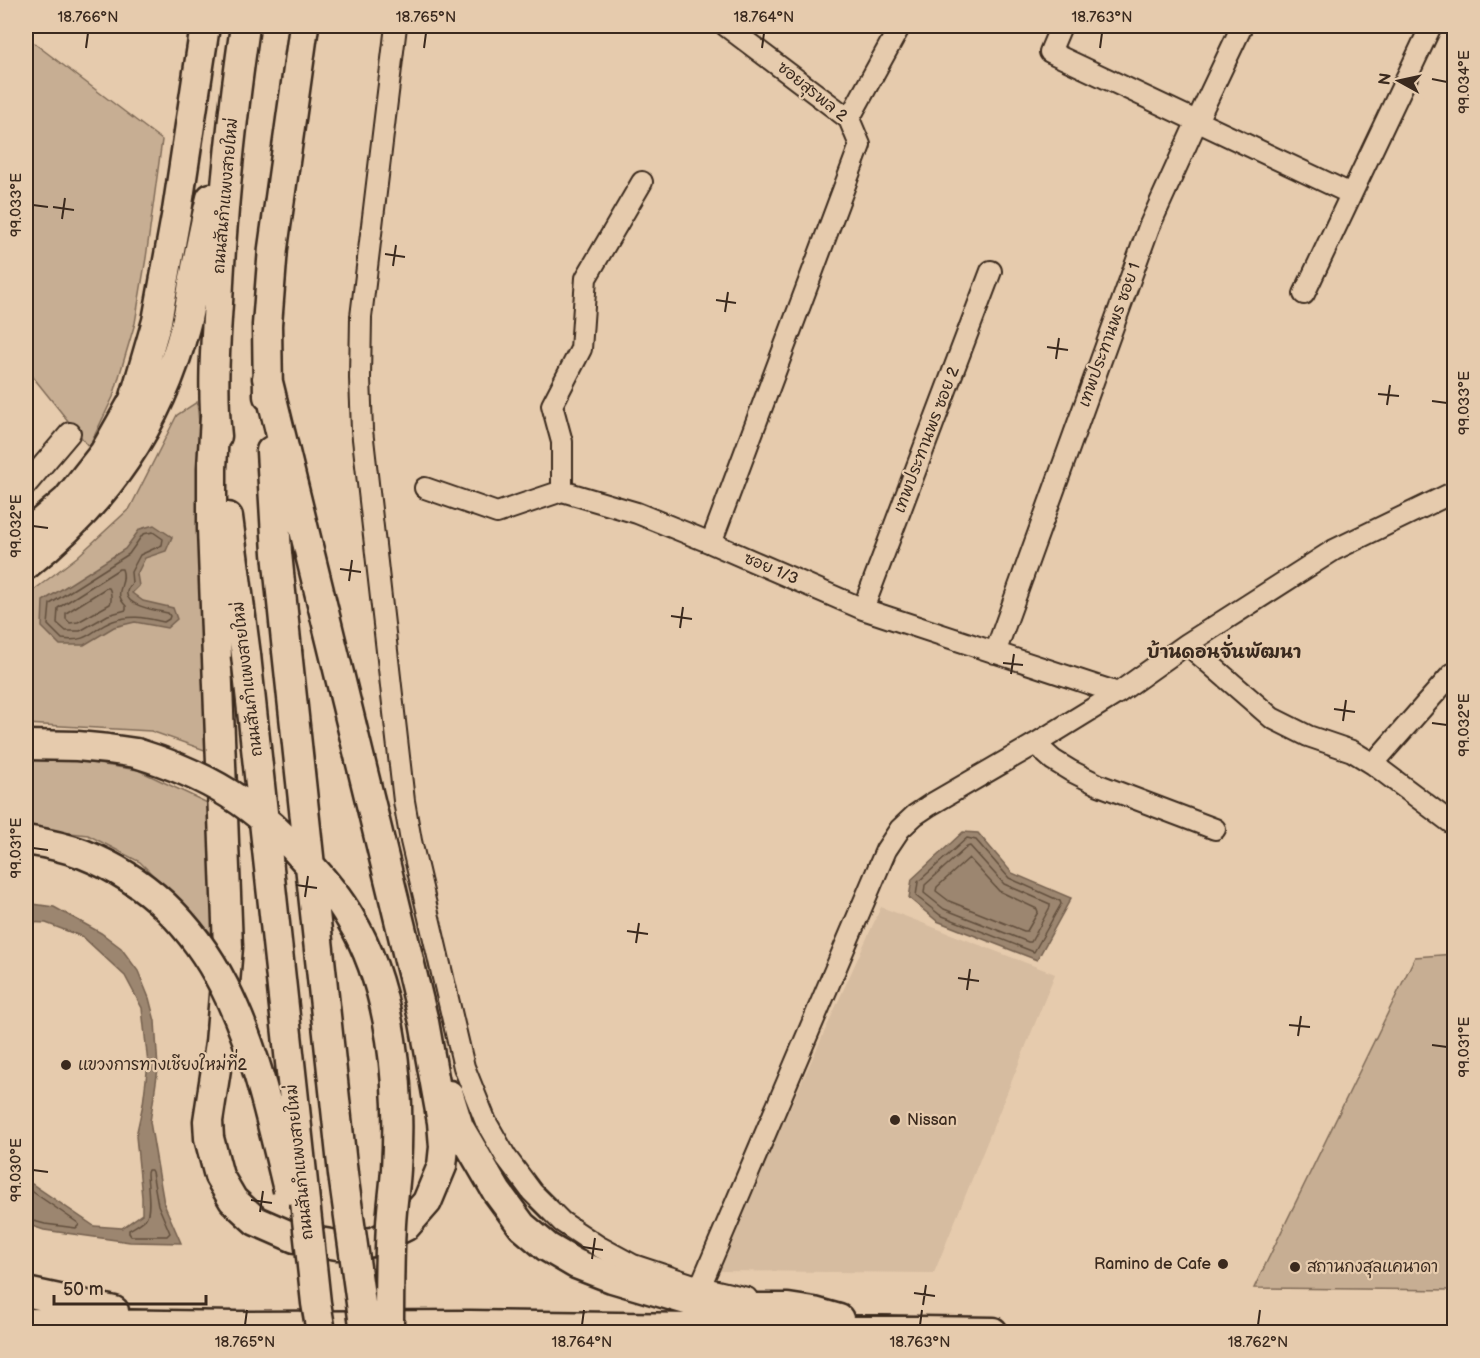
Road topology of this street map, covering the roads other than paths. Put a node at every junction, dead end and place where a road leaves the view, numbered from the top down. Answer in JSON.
{"nodes":[{"id":1,"x":205,"y":26,"type":"edge"},
{"id":2,"x":245,"y":26,"type":"edge"},
{"id":3,"x":304,"y":26,"type":"edge"},
{"id":4,"x":396,"y":26,"type":"edge"},
{"id":5,"x":726,"y":26,"type":"edge"},
{"id":6,"x":900,"y":26,"type":"edge"},
{"id":7,"x":1061,"y":26,"type":"edge"},
{"id":8,"x":1242,"y":26,"type":"edge"},
{"id":9,"x":1431,"y":26,"type":"edge"},
{"id":10,"x":235,"y":93,"type":"junction"},
{"id":11,"x":849,"y":119,"type":"junction"},
{"id":12,"x":1197,"y":121,"type":"junction"},
{"id":13,"x":642,"y":182,"type":"dead end"},
{"id":14,"x":1351,"y":194,"type":"junction"},
{"id":15,"x":990,"y":271,"type":"dead end"},
{"id":16,"x":1304,"y":294,"type":"dead end"},
{"id":17,"x":267,"y":378,"type":"junction"},
{"id":18,"x":215,"y":417,"type":"junction"},
{"id":19,"x":70,"y":433,"type":"dead end"},
{"id":20,"x":26,"y":485,"type":"edge"},
{"id":21,"x":425,"y":488,"type":"dead end"},
{"id":22,"x":562,"y":491,"type":"junction"},
{"id":23,"x":1455,"y":492,"type":"edge"},
{"id":24,"x":30,"y":523,"type":"edge"},
{"id":25,"x":711,"y":543,"type":"junction"},
{"id":26,"x":26,"y":565,"type":"edge"},
{"id":27,"x":863,"y":609,"type":"junction"},
{"id":28,"x":1187,"y":644,"type":"junction"},
{"id":29,"x":995,"y":653,"type":"junction"},
{"id":30,"x":1455,"y":674,"type":"edge"},
{"id":31,"x":1118,"y":693,"type":"junction"},
{"id":32,"x":1035,"y":744,"type":"junction"},
{"id":33,"x":26,"y":745,"type":"edge"},
{"id":34,"x":1373,"y":764,"type":"junction"},
{"id":35,"x":1455,"y":825,"type":"edge"},
{"id":36,"x":1215,"y":829,"type":"dead end"},
{"id":37,"x":26,"y":840,"type":"edge"},
{"id":38,"x":424,"y":1022,"type":"junction"},
{"id":39,"x":699,"y":1287,"type":"junction"},
{"id":40,"x":26,"y":1293,"type":"edge"},
{"id":41,"x":315,"y":1303,"type":"junction"},
{"id":42,"x":788,"y":1308,"type":"junction"},
{"id":43,"x":26,"y":1323,"type":"edge"},
{"id":44,"x":236,"y":1326,"type":"junction"},
{"id":45,"x":883,"y":1331,"type":"edge"},
{"id":46,"x":321,"y":1332,"type":"edge"},
{"id":47,"x":365,"y":1332,"type":"edge"},
{"id":48,"x":389,"y":1332,"type":"edge"},
{"id":49,"x":993,"y":1332,"type":"edge"}],
"edges":[{"from":1,"to":24,"type":"main road"},
{"from":2,"to":10,"type":"main road","name":"ถนนสันกำแพงสายใหม่"},
{"from":3,"to":17,"type":"main road"},
{"from":4,"to":39,"type":"street"},
{"from":5,"to":11,"type":"street","name":"ซอยสุรพล 2"},
{"from":6,"to":11,"type":"street"},
{"from":7,"to":12,"type":"street"},
{"from":8,"to":12,"type":"street","name":"เทพประทานพร ซอย 1"},
{"from":9,"to":14,"type":"street"},
{"from":10,"to":18,"type":"main road","name":"ถนนสันกำแพงสายใหม่"},
{"from":10,"to":26,"type":"main road"},
{"from":11,"to":25,"type":"street","name":"ซอยสุรพล 2"},
{"from":12,"to":14,"type":"street"},
{"from":12,"to":29,"type":"street","name":"เทพประทานพร ซอย 1"},
{"from":13,"to":22,"type":"street"},
{"from":14,"to":16,"type":"street"},
{"from":15,"to":27,"type":"street","name":"เทพประทานพร ซอย 2"},
{"from":17,"to":38,"type":"main road"},
{"from":17,"to":47,"type":"main road","bridge":true},
{"from":18,"to":38,"type":"main road"},
{"from":18,"to":41,"type":"main road","name":"ถนนสันกำแพงสายใหม่","bridge":true},
{"from":19,"to":20,"type":"street"},
{"from":21,"to":22,"type":"street"},
{"from":22,"to":25,"type":"street","name":"ซอย 1/3"},
{"from":23,"to":28,"type":"street"},
{"from":25,"to":27,"type":"street","name":"ซอย 1/3"},
{"from":27,"to":29,"type":"street","name":"ซอย 1/3"},
{"from":28,"to":31,"type":"street"},
{"from":28,"to":34,"type":"street"},
{"from":29,"to":31,"type":"street","name":"ซอย 1/3"},
{"from":30,"to":34,"type":"street"},
{"from":31,"to":32,"type":"street"},
{"from":32,"to":36,"type":"street"},
{"from":32,"to":39,"type":"street"},
{"from":33,"to":48,"type":"main road","bridge":true},
{"from":34,"to":35,"type":"street"},
{"from":37,"to":41,"type":"main road","bridge":true},
{"from":38,"to":42,"type":"main road"},
{"from":39,"to":42,"type":"street"},
{"from":40,"to":44,"type":"main road"},
{"from":41,"to":46,"type":"main road","name":"ถนนสันกำแพงสายใหม่","bridge":true},
{"from":42,"to":45,"type":"main road"},
{"from":43,"to":44,"type":"main road"},
{"from":44,"to":45,"type":"main road"},
{"from":45,"to":49,"type":"main road"}]}
